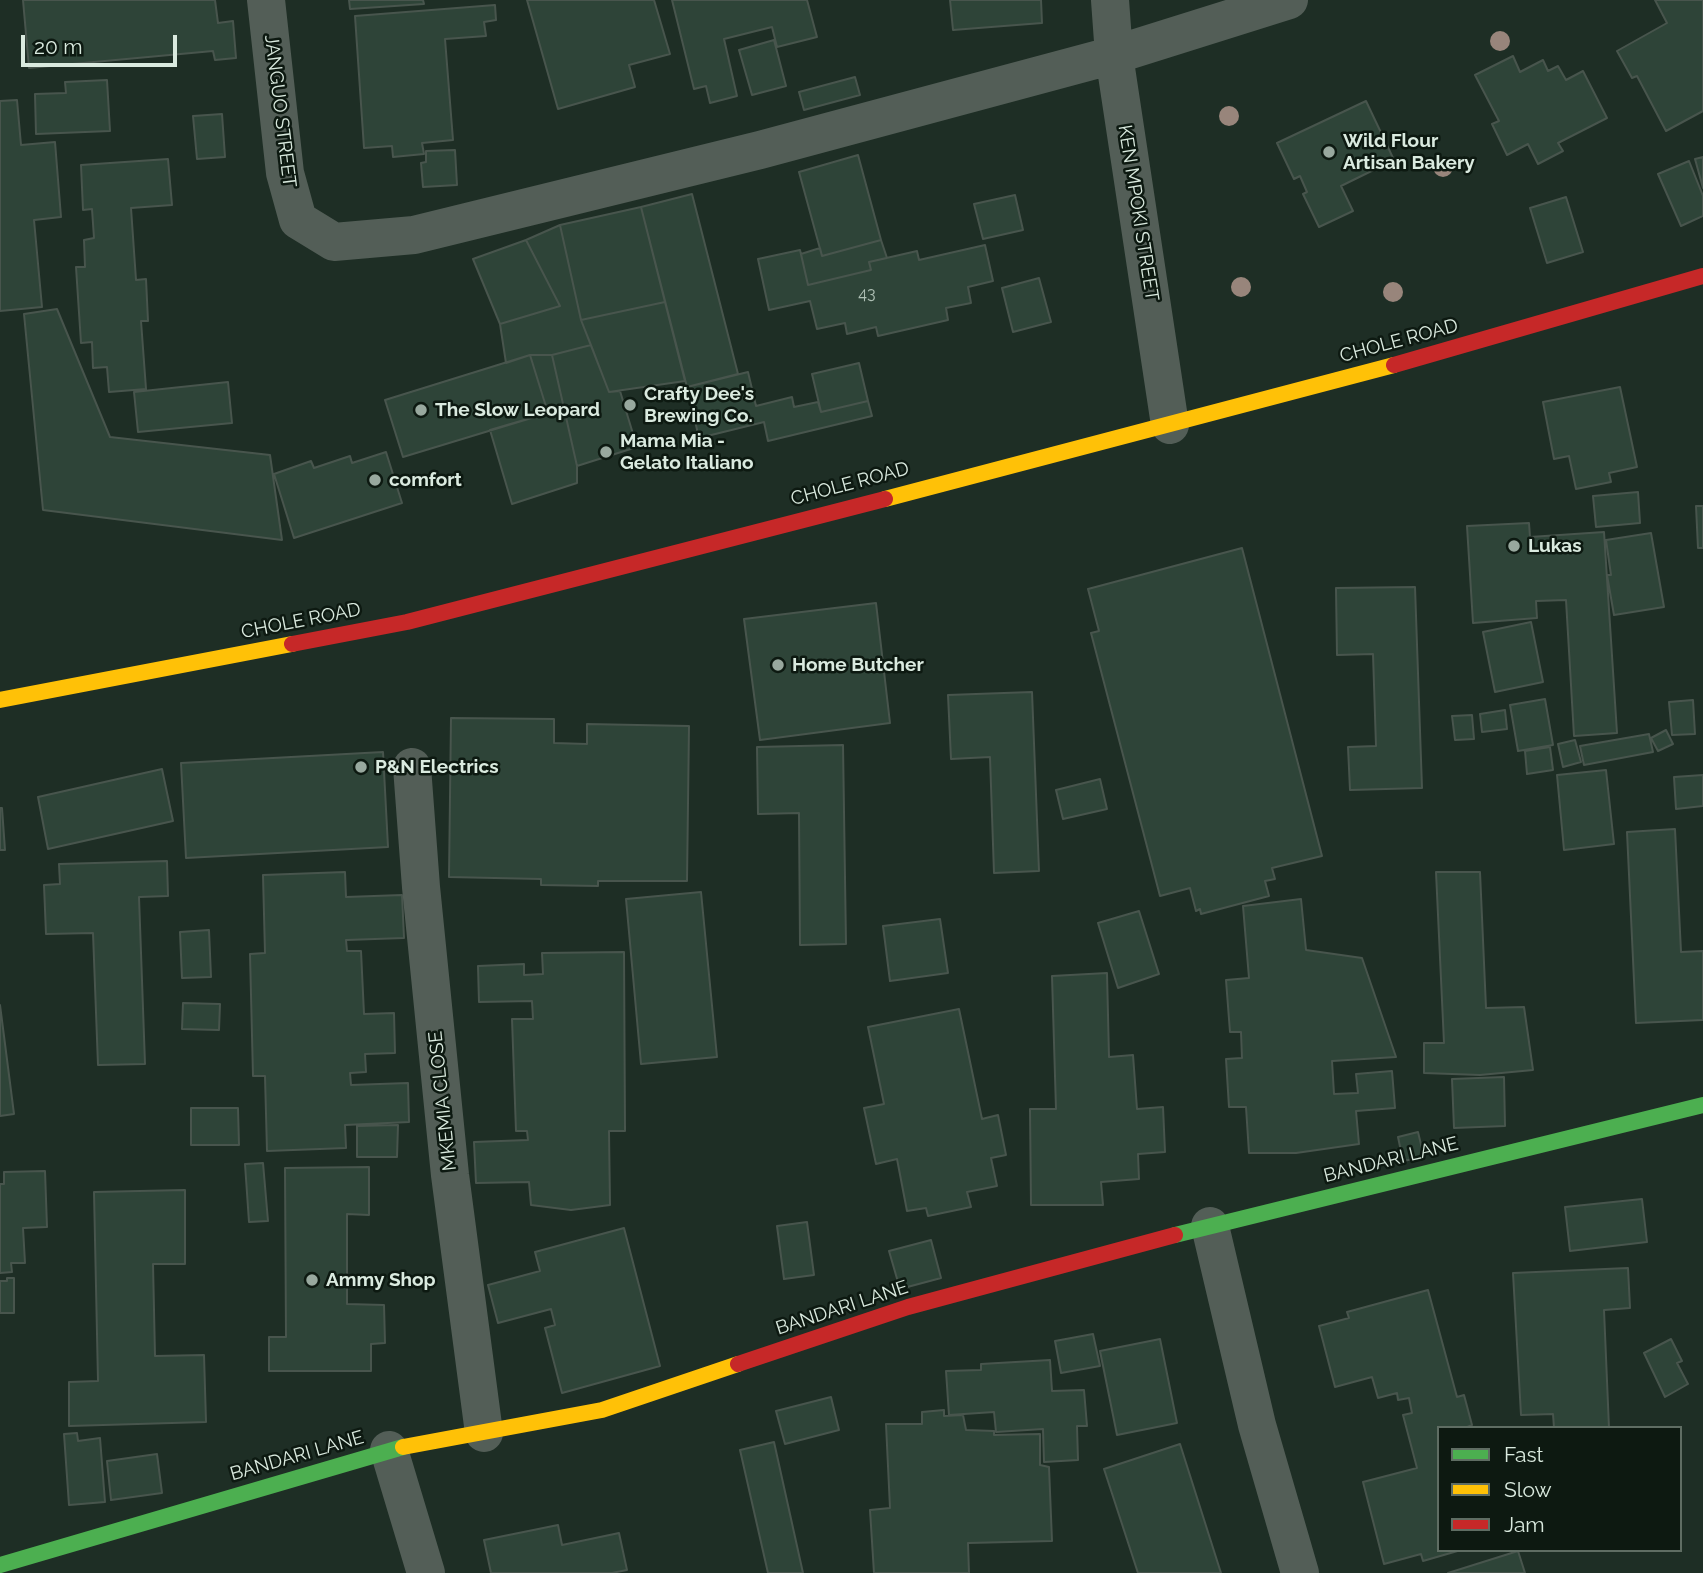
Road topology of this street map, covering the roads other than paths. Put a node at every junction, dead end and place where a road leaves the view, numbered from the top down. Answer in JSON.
{"nodes":[{"id":1,"x":266,"y":0,"type":"edge"},
{"id":2,"x":1110,"y":0,"type":"edge"},
{"id":3,"x":1289,"y":0,"type":"edge"},
{"id":4,"x":1114,"y":54,"type":"junction"},
{"id":5,"x":1703,"y":276,"type":"edge"},
{"id":6,"x":1170,"y":425,"type":"junction"},
{"id":7,"x":0,"y":700,"type":"edge"},
{"id":8,"x":412,"y":767,"type":"dead end"},
{"id":9,"x":1703,"y":1105,"type":"edge"},
{"id":10,"x":1210,"y":1226,"type":"junction"},
{"id":11,"x":484,"y":1433,"type":"junction"},
{"id":12,"x":389,"y":1450,"type":"junction"},
{"id":13,"x":0,"y":1565,"type":"edge"},
{"id":14,"x":426,"y":1573,"type":"edge"},
{"id":15,"x":1300,"y":1573,"type":"edge"}],
"edges":[{"from":1,"to":4,"type":"street","name":"JANGUO STREET"},
{"from":2,"to":4,"type":"street","name":"KEN MPOKI STREET"},
{"from":3,"to":4,"type":"street"},
{"from":4,"to":6,"type":"street","name":"KEN MPOKI STREET"},
{"from":5,"to":6,"type":"street","name":"CHOLE ROAD"},
{"from":6,"to":7,"type":"street","name":"CHOLE ROAD"},
{"from":8,"to":11,"type":"street","name":"MKEMIA CLOSE"},
{"from":9,"to":10,"type":"street","name":"BANDARI LANE"},
{"from":10,"to":11,"type":"street","name":"BANDARI LANE"},
{"from":10,"to":15,"type":"street"},
{"from":11,"to":12,"type":"street","name":"BANDARI LANE"},
{"from":12,"to":13,"type":"street","name":"BANDARI LANE"},
{"from":12,"to":14,"type":"street"}]}
